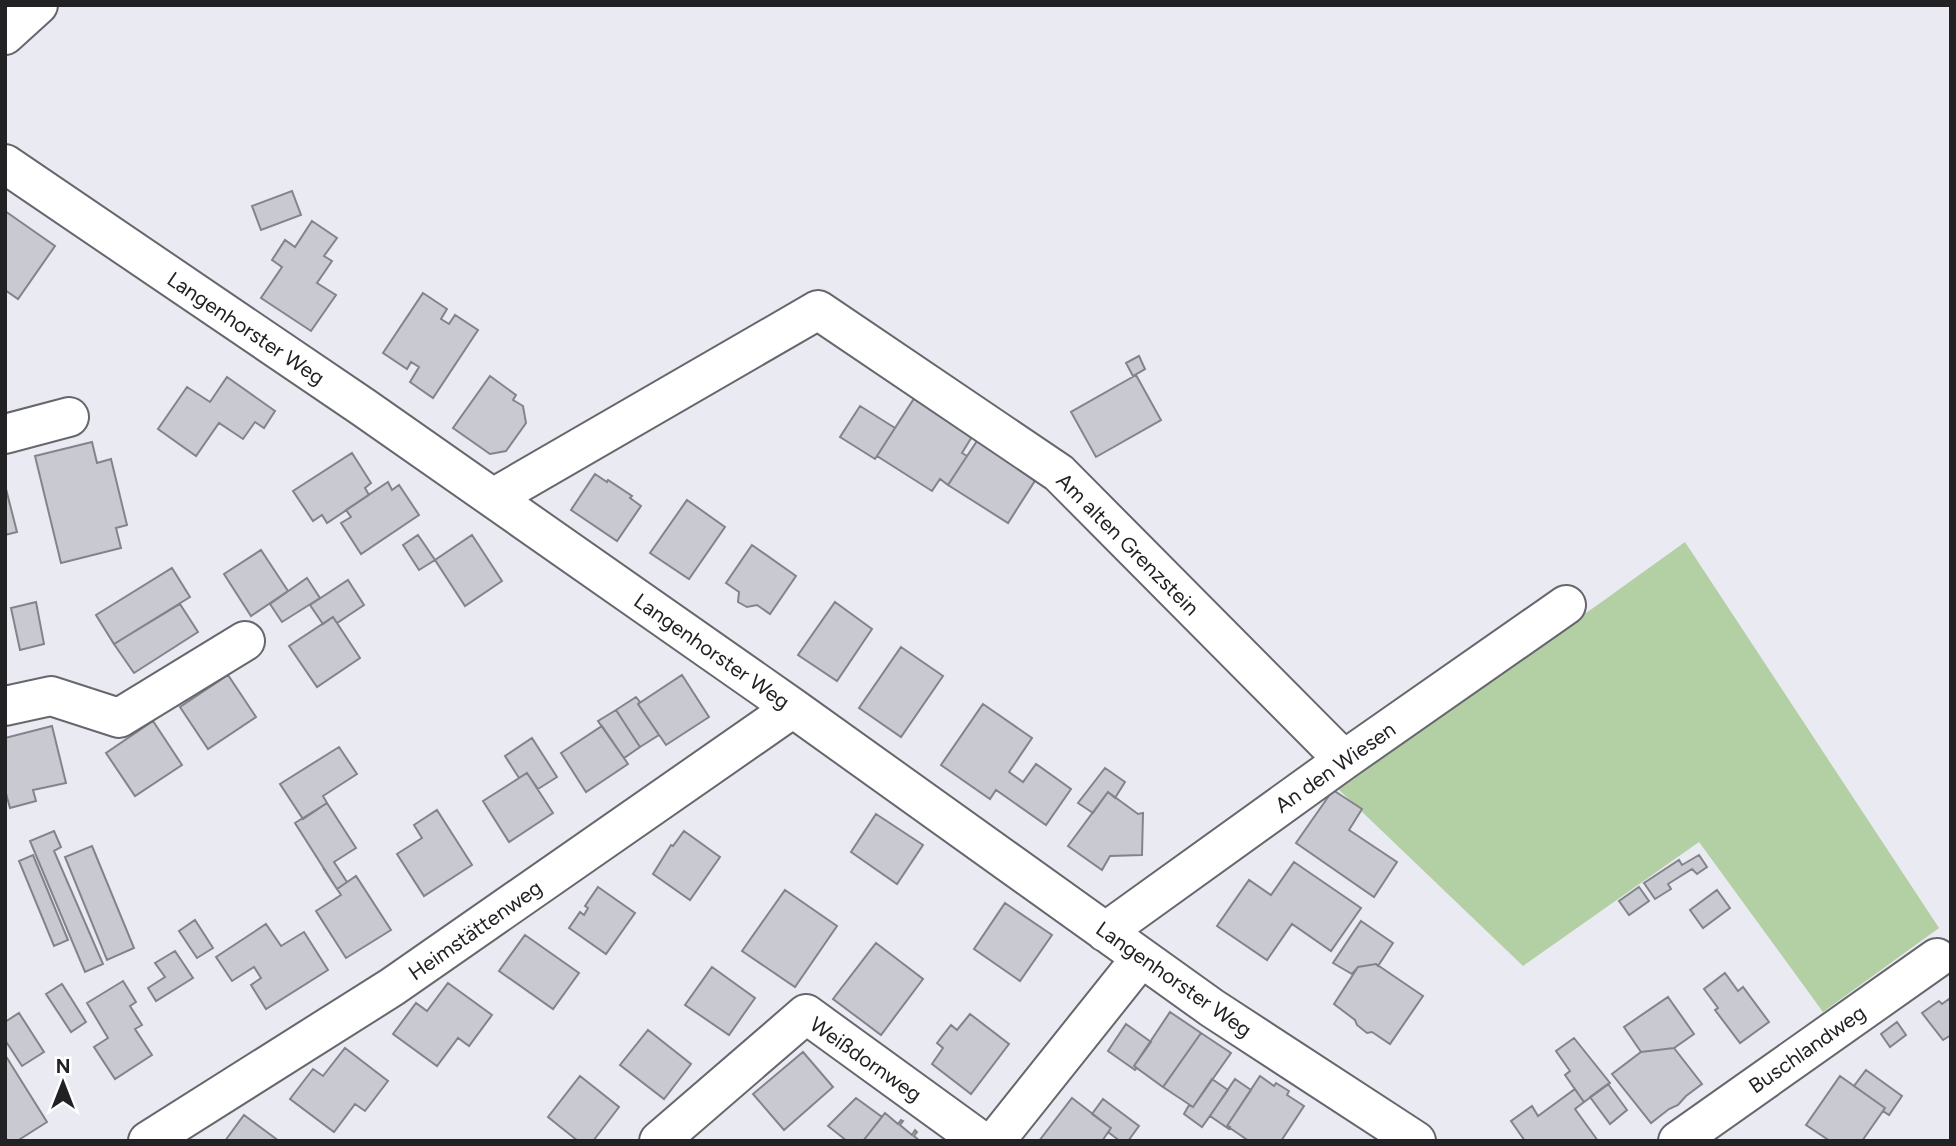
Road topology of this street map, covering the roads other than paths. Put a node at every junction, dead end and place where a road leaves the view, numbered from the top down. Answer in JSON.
{"nodes":[{"id":1,"x":38,"y":5,"type":"edge"},
{"id":2,"x":5,"y":35,"type":"edge"},
{"id":3,"x":5,"y":164,"type":"edge"},
{"id":4,"x":69,"y":417,"type":"dead end"},
{"id":5,"x":5,"y":434,"type":"edge"},
{"id":6,"x":493,"y":498,"type":"junction"},
{"id":7,"x":1566,"y":605,"type":"dead end"},
{"id":8,"x":245,"y":641,"type":"dead end"},
{"id":9,"x":5,"y":706,"type":"edge"},
{"id":10,"x":793,"y":708,"type":"junction"},
{"id":11,"x":1344,"y":760,"type":"junction"},
{"id":12,"x":1105,"y":932,"type":"junction"},
{"id":13,"x":1141,"y":958,"type":"junction"},
{"id":14,"x":1937,"y":958,"type":"dead end"},
{"id":15,"x":148,"y":1141,"type":"edge"},
{"id":16,"x":659,"y":1141,"type":"edge"},
{"id":17,"x":981,"y":1141,"type":"edge"},
{"id":18,"x":995,"y":1141,"type":"edge"},
{"id":19,"x":1416,"y":1141,"type":"edge"},
{"id":20,"x":1678,"y":1141,"type":"edge"}],
"edges":[{"from":1,"to":2,"type":"street"},
{"from":3,"to":6,"type":"street","name":"Langenhorster Weg"},
{"from":4,"to":5,"type":"street"},
{"from":6,"to":10,"type":"street","name":"Langenhorster Weg"},
{"from":6,"to":11,"type":"street","name":"Am alten Grenzstein"},
{"from":7,"to":11,"type":"street","name":"An den Wiesen"},
{"from":8,"to":9,"type":"street"},
{"from":10,"to":12,"type":"street","name":"Langenhorster Weg"},
{"from":10,"to":15,"type":"street","name":"Heimstättenweg"},
{"from":11,"to":12,"type":"street","name":"An den Wiesen"},
{"from":12,"to":13,"type":"street","name":"Langenhorster Weg"},
{"from":13,"to":18,"type":"street"},
{"from":13,"to":19,"type":"street","name":"Langenhorster Weg"},
{"from":14,"to":20,"type":"street","name":"Buschlandweg"},
{"from":16,"to":17,"type":"street","name":"Weißdornweg"}]}
